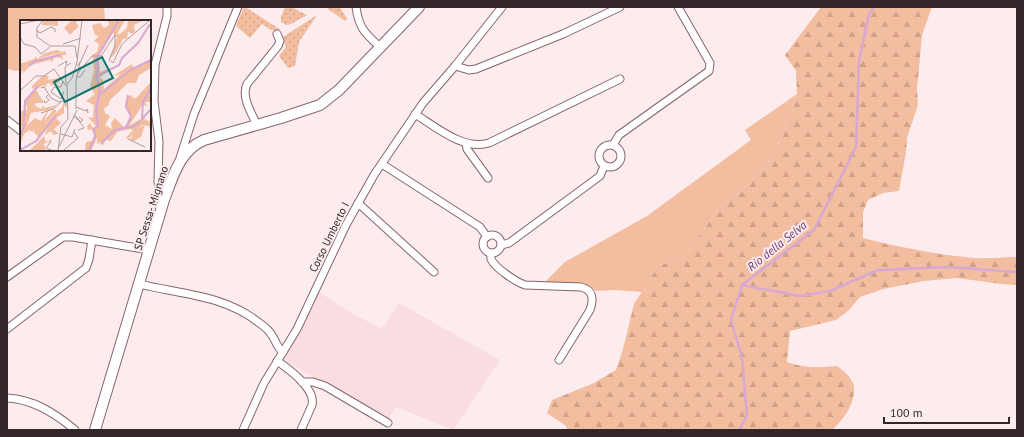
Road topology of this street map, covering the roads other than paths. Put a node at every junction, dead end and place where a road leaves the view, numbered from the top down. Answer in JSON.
{"nodes":[{"id":1,"x":167,"y":7,"type":"edge"},
{"id":2,"x":238,"y":7,"type":"edge"},
{"id":3,"x":356,"y":7,"type":"edge"},
{"id":4,"x":419,"y":7,"type":"edge"},
{"id":5,"x":502,"y":7,"type":"edge"},
{"id":6,"x":620,"y":7,"type":"edge"},
{"id":7,"x":678,"y":7,"type":"edge"},
{"id":8,"x":276,"y":34,"type":"dead end"},
{"id":9,"x":381,"y":48,"type":"junction"},
{"id":10,"x":152,"y":65,"type":"edge"},
{"id":11,"x":455,"y":66,"type":"junction"},
{"id":12,"x":620,"y":78,"type":"dead end"},
{"id":13,"x":415,"y":114,"type":"junction"},
{"id":14,"x":7,"y":120,"type":"edge"},
{"id":15,"x":257,"y":125,"type":"junction"},
{"id":16,"x":20,"y":130,"type":"edge"},
{"id":17,"x":466,"y":143,"type":"junction"},
{"id":18,"x":613,"y":145,"type":"junction"},
{"id":19,"x":179,"y":163,"type":"junction"},
{"id":20,"x":382,"y":164,"type":"junction"},
{"id":21,"x":604,"y":166,"type":"junction"},
{"id":22,"x":488,"y":178,"type":"dead end"},
{"id":23,"x":164,"y":200,"type":"junction"},
{"id":24,"x":358,"y":203,"type":"junction"},
{"id":25,"x":487,"y":237,"type":"junction"},
{"id":26,"x":92,"y":240,"type":"junction"},
{"id":27,"x":501,"y":245,"type":"junction"},
{"id":28,"x":149,"y":250,"type":"junction"},
{"id":29,"x":490,"y":253,"type":"junction"},
{"id":30,"x":434,"y":272,"type":"dead end"},
{"id":31,"x":7,"y":277,"type":"edge"},
{"id":32,"x":139,"y":284,"type":"junction"},
{"id":33,"x":7,"y":329,"type":"edge"},
{"id":34,"x":283,"y":352,"type":"junction"},
{"id":35,"x":559,"y":360,"type":"dead end"},
{"id":36,"x":277,"y":361,"type":"junction"},
{"id":37,"x":302,"y":382,"type":"junction"},
{"id":38,"x":7,"y":398,"type":"edge"},
{"id":39,"x":388,"y":423,"type":"dead end"},
{"id":40,"x":75,"y":430,"type":"edge"},
{"id":41,"x":95,"y":430,"type":"edge"},
{"id":42,"x":243,"y":430,"type":"edge"},
{"id":43,"x":302,"y":430,"type":"edge"}],
"edges":[{"from":1,"to":10,"type":"street"},
{"from":2,"to":19,"type":"street"},
{"from":3,"to":9,"type":"street"},
{"from":4,"to":9,"type":"street","name":"SP Sessa- Mignano"},
{"from":5,"to":11,"type":"street","name":"Corso Umberto I"},
{"from":6,"to":11,"type":"street"},
{"from":7,"to":18,"type":"street"},
{"from":8,"to":15,"type":"street"},
{"from":9,"to":15,"type":"street","name":"SP Sessa- Mignano"},
{"from":10,"to":23,"type":"street"},
{"from":11,"to":13,"type":"street","name":"Corso Umberto I"},
{"from":12,"to":17,"type":"street"},
{"from":13,"to":17,"type":"street"},
{"from":13,"to":20,"type":"street","name":"Corso Umberto I"},
{"from":14,"to":16,"type":"street"},
{"from":15,"to":19,"type":"street","name":"SP Sessa- Mignano"},
{"from":17,"to":22,"type":"street"},
{"from":18,"to":21,"type":"street"},
{"from":18,"to":21,"type":"street"},
{"from":19,"to":23,"type":"street","name":"SP Sessa- Mignano"},
{"from":20,"to":24,"type":"street","name":"Corso Umberto I"},
{"from":20,"to":25,"type":"street"},
{"from":21,"to":27,"type":"street"},
{"from":23,"to":28,"type":"street","name":"SP Sessa- Mignano"},
{"from":24,"to":30,"type":"street"},
{"from":24,"to":34,"type":"street","name":"Corso Umberto I"},
{"from":25,"to":27,"type":"street"},
{"from":25,"to":29,"type":"street"},
{"from":26,"to":28,"type":"street"},
{"from":26,"to":31,"type":"street"},
{"from":26,"to":33,"type":"street"},
{"from":27,"to":29,"type":"street"},
{"from":28,"to":32,"type":"street","name":"SP Sessa- Mignano"},
{"from":29,"to":35,"type":"street"},
{"from":32,"to":34,"type":"street"},
{"from":32,"to":41,"type":"street","name":"SP Sessa- Mignano"},
{"from":34,"to":36,"type":"street","name":"Corso Umberto I"},
{"from":36,"to":37,"type":"street"},
{"from":36,"to":42,"type":"street","name":"Corso Umberto I"},
{"from":37,"to":39,"type":"street"},
{"from":37,"to":43,"type":"street"},
{"from":38,"to":40,"type":"street"}]}
